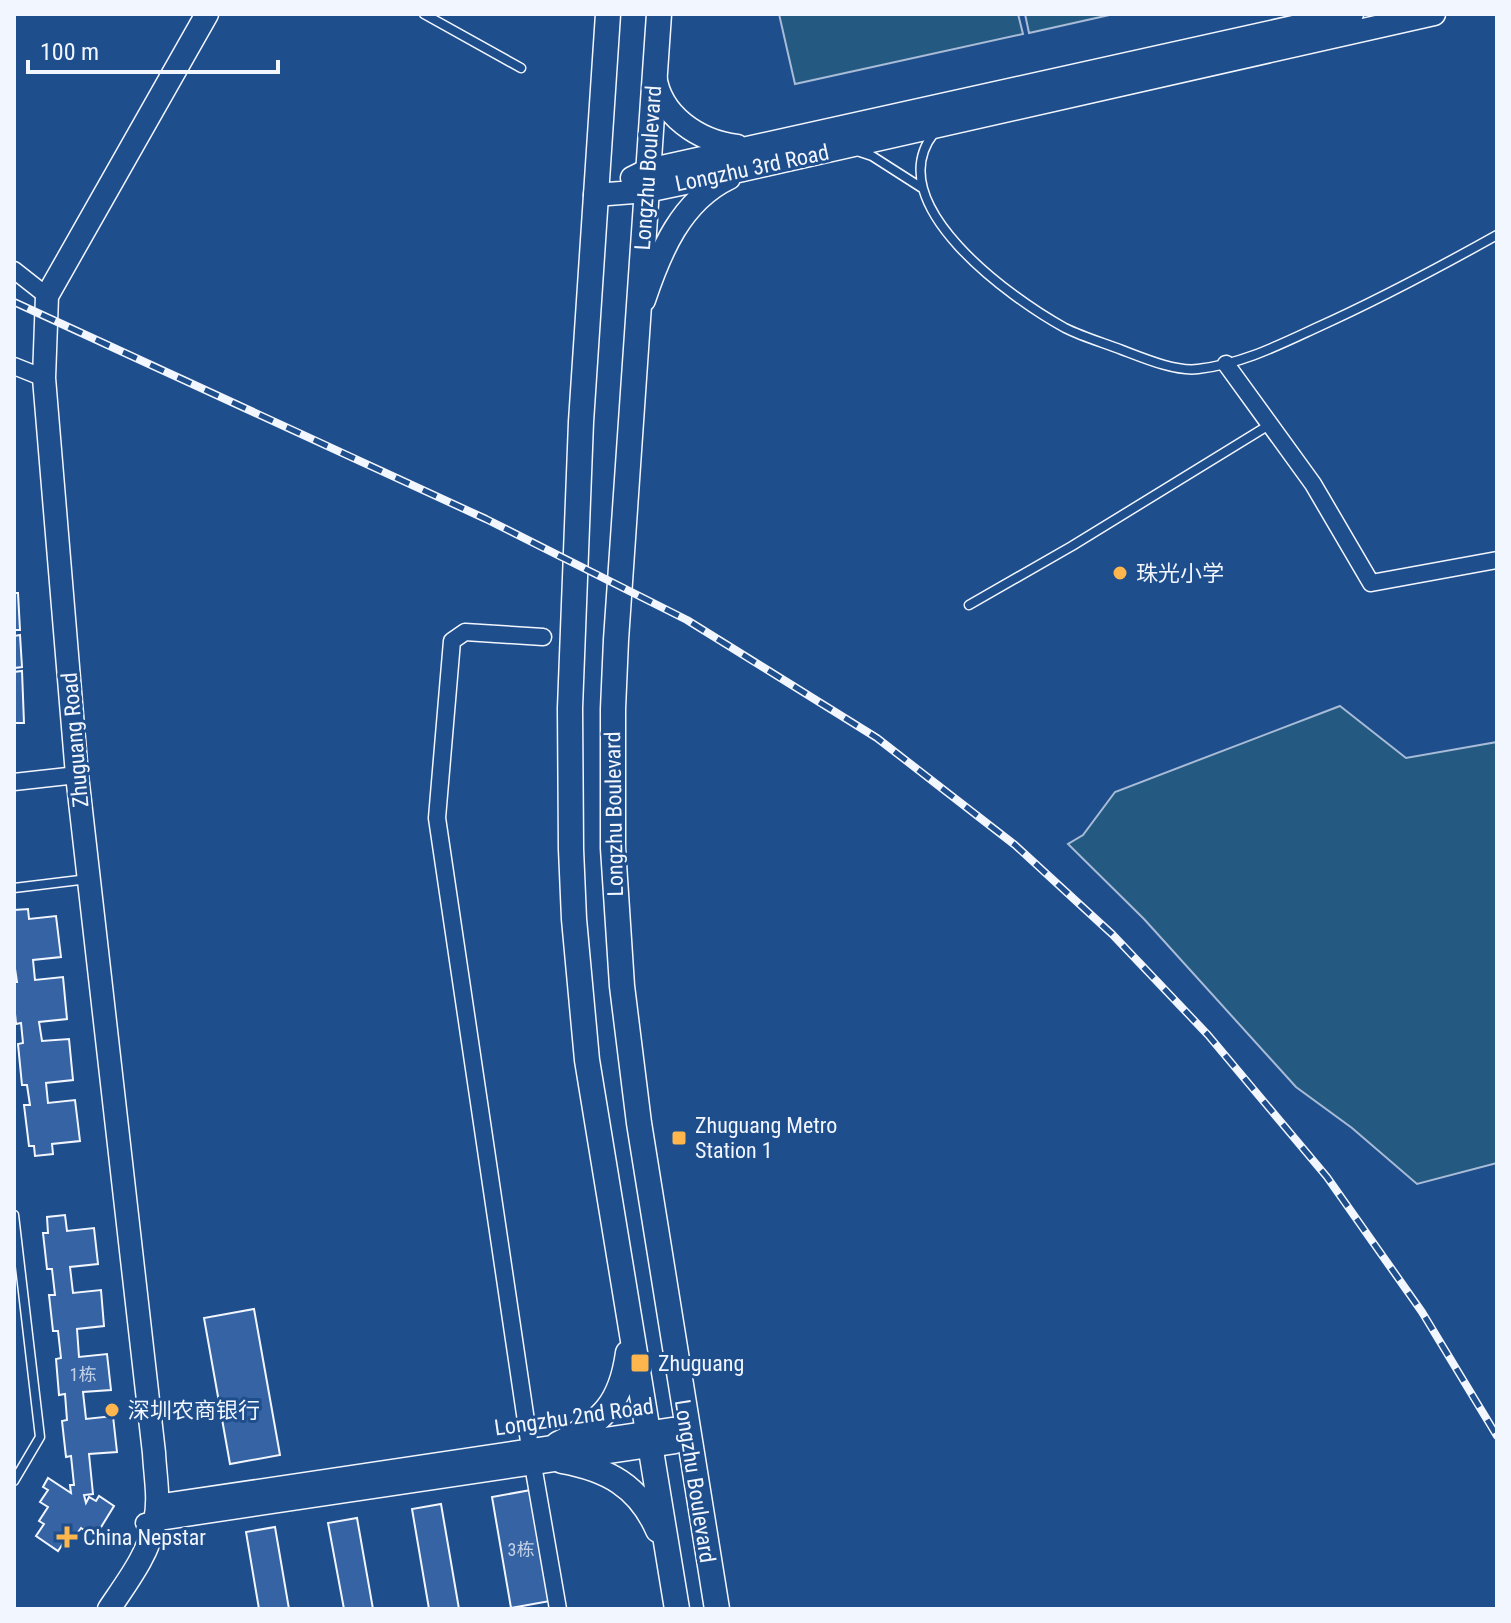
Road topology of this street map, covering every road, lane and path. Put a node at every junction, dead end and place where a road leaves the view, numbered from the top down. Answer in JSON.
{"nodes":[{"id":1,"x":207,"y":14,"type":"edge"},
{"id":2,"x":424,"y":14,"type":"edge"},
{"id":3,"x":608,"y":14,"type":"edge"},
{"id":4,"x":659,"y":14,"type":"edge"},
{"id":5,"x":1352,"y":14,"type":"edge"},
{"id":6,"x":1434,"y":14,"type":"edge"},
{"id":7,"x":521,"y":68,"type":"dead end"},
{"id":8,"x":655,"y":74,"type":"junction"},
{"id":9,"x":943,"y":125,"type":"junction"},
{"id":10,"x":845,"y":148,"type":"junction"},
{"id":11,"x":755,"y":157,"type":"junction"},
{"id":12,"x":647,"y":181,"type":"junction"},
{"id":13,"x":922,"y":188,"type":"junction"},
{"id":14,"x":595,"y":195,"type":"junction"},
{"id":15,"x":1497,"y":235,"type":"edge"},
{"id":16,"x":14,"y":270,"type":"edge"},
{"id":17,"x":47,"y":296,"type":"junction"},
{"id":18,"x":638,"y":316,"type":"junction"},
{"id":19,"x":1226,"y":364,"type":"junction"},
{"id":20,"x":14,"y":366,"type":"edge"},
{"id":21,"x":44,"y":378,"type":"junction"},
{"id":22,"x":1270,"y":425,"type":"junction"},
{"id":23,"x":1497,"y":560,"type":"edge"},
{"id":24,"x":969,"y":605,"type":"dead end"},
{"id":25,"x":543,"y":637,"type":"dead end"},
{"id":26,"x":77,"y":775,"type":"junction"},
{"id":27,"x":14,"y":782,"type":"edge"},
{"id":28,"x":88,"y":879,"type":"junction"},
{"id":29,"x":14,"y":888,"type":"edge"},
{"id":30,"x":14,"y":1215,"type":"edge"},
{"id":31,"x":631,"y":1335,"type":"junction"},
{"id":32,"x":687,"y":1433,"type":"junction"},
{"id":33,"x":648,"y":1439,"type":"junction"},
{"id":34,"x":560,"y":1452,"type":"junction"},
{"id":35,"x":532,"y":1456,"type":"junction"},
{"id":36,"x":14,"y":1481,"type":"edge"},
{"id":37,"x":152,"y":1517,"type":"junction"},
{"id":38,"x":667,"y":1552,"type":"junction"},
{"id":39,"x":93,"y":1609,"type":"edge"},
{"id":40,"x":109,"y":1609,"type":"edge"},
{"id":41,"x":558,"y":1609,"type":"edge"},
{"id":42,"x":677,"y":1609,"type":"edge"},
{"id":43,"x":717,"y":1609,"type":"edge"}],
"edges":[{"from":1,"to":17,"type":"main road","name":"Zhuguang Road"},
{"from":2,"to":7,"type":"lane"},
{"from":3,"to":14,"type":"main road","name":"Longzhu Boulevard"},
{"from":4,"to":8,"type":"main road","name":"Longzhu Boulevard"},
{"from":5,"to":11,"type":"main road","name":"Longzhu 3rd Road"},
{"from":6,"to":9,"type":"main road","name":"Longzhu 3rd Road"},
{"from":8,"to":11,"type":"main road"},
{"from":8,"to":12,"type":"main road","name":"Longzhu Boulevard"},
{"from":9,"to":10,"type":"main road","name":"Longzhu 3rd Road"},
{"from":9,"to":13,"type":"lane"},
{"from":10,"to":11,"type":"main road","name":"Longzhu 3rd Road"},
{"from":10,"to":13,"type":"lane"},
{"from":11,"to":12,"type":"main road","name":"Longzhu 3rd Road"},
{"from":11,"to":18,"type":"main road"},
{"from":12,"to":14,"type":"main road","name":"Longzhu 3rd Road"},
{"from":12,"to":18,"type":"main road","name":"Longzhu Boulevard"},
{"from":13,"to":19,"type":"lane"},
{"from":14,"to":31,"type":"main road","name":"Longzhu Boulevard"},
{"from":15,"to":19,"type":"lane"},
{"from":16,"to":17,"type":"street"},
{"from":17,"to":21,"type":"main road","name":"Zhuguang Road"},
{"from":18,"to":32,"type":"main road","name":"Longzhu Boulevard"},
{"from":19,"to":22,"type":"street"},
{"from":20,"to":21,"type":"street"},
{"from":21,"to":26,"type":"main road","name":"Zhuguang Road"},
{"from":22,"to":23,"type":"street"},
{"from":22,"to":24,"type":"lane"},
{"from":25,"to":35,"type":"street"},
{"from":26,"to":27,"type":"street"},
{"from":26,"to":28,"type":"main road","name":"Zhuguang Road"},
{"from":28,"to":29,"type":"lane"},
{"from":28,"to":37,"type":"main road","name":"Zhuguang Road"},
{"from":30,"to":36,"type":"lane"},
{"from":31,"to":33,"type":"main road","name":"Longzhu Boulevard"},
{"from":31,"to":34,"type":"main road"},
{"from":32,"to":33,"type":"street","name":"Longzhu 2nd Road"},
{"from":32,"to":43,"type":"main road","name":"Longzhu Boulevard"},
{"from":33,"to":34,"type":"street","name":"Longzhu 2nd Road"},
{"from":33,"to":38,"type":"main road","name":"Longzhu Boulevard"},
{"from":34,"to":35,"type":"street","name":"Longzhu 2nd Road"},
{"from":34,"to":38,"type":"main road"},
{"from":35,"to":37,"type":"street","name":"Longzhu 2nd Road"},
{"from":35,"to":41,"type":"street"},
{"from":37,"to":39,"type":"main road"},
{"from":37,"to":40,"type":"main road","name":"Zhuguang Road"},
{"from":38,"to":42,"type":"main road","name":"Longzhu Boulevard"}]}
